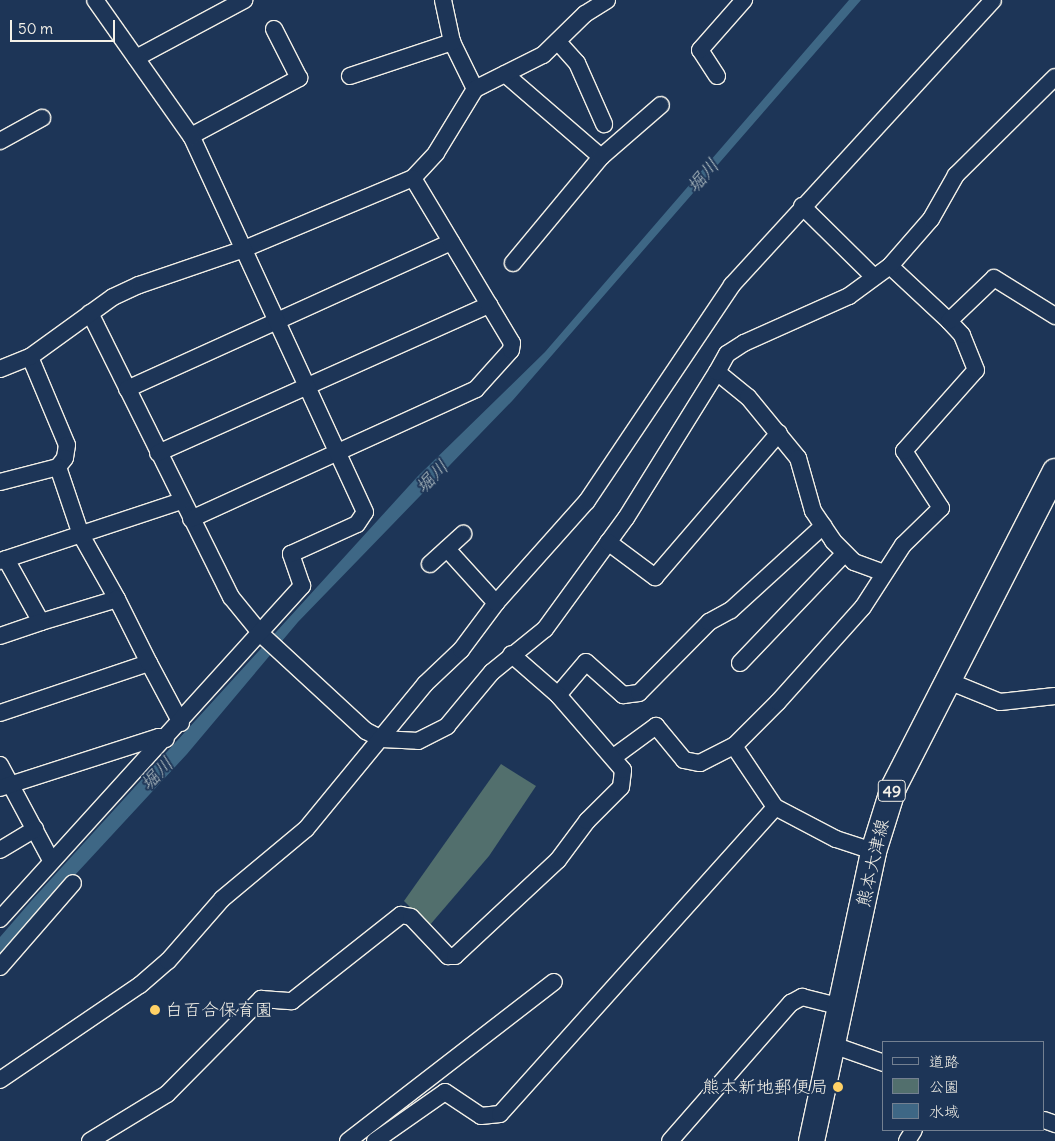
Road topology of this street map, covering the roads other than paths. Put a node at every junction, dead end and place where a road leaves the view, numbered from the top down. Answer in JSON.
{"nodes":[{"id":1,"x":95,"y":0,"type":"edge"},
{"id":2,"x":244,"y":0,"type":"edge"},
{"id":3,"x":443,"y":0,"type":"edge"},
{"id":4,"x":607,"y":0,"type":"edge"},
{"id":5,"x":744,"y":0,"type":"edge"},
{"id":6,"x":993,"y":0,"type":"edge"},
{"id":7,"x":274,"y":28,"type":"dead end"},
{"id":8,"x":452,"y":42,"type":"junction"},
{"id":9,"x":559,"y":42,"type":"junction"},
{"id":10,"x":136,"y":58,"type":"junction"},
{"id":11,"x":505,"y":74,"type":"junction"},
{"id":12,"x":350,"y":76,"type":"dead end"},
{"id":13,"x":717,"y":76,"type":"dead end"},
{"id":14,"x":1055,"y":77,"type":"edge"},
{"id":15,"x":475,"y":89,"type":"junction"},
{"id":16,"x":661,"y":104,"type":"dead end"},
{"id":17,"x":42,"y":118,"type":"dead end"},
{"id":18,"x":604,"y":124,"type":"dead end"},
{"id":19,"x":191,"y":136,"type":"junction"},
{"id":20,"x":0,"y":141,"type":"edge"},
{"id":21,"x":601,"y":157,"type":"junction"},
{"id":22,"x":413,"y":178,"type":"junction"},
{"id":23,"x":802,"y":206,"type":"junction"},
{"id":24,"x":452,"y":242,"type":"junction"},
{"id":25,"x":244,"y":249,"type":"junction"},
{"id":26,"x":514,"y":263,"type":"dead end"},
{"id":27,"x":890,"y":266,"type":"junction"},
{"id":28,"x":874,"y":277,"type":"junction"},
{"id":29,"x":489,"y":305,"type":"junction"},
{"id":30,"x":90,"y":312,"type":"junction"},
{"id":31,"x":1055,"y":316,"type":"edge"},
{"id":32,"x":277,"y":321,"type":"junction"},
{"id":33,"x":949,"y":321,"type":"junction"},
{"id":34,"x":30,"y":357,"type":"junction"},
{"id":35,"x":0,"y":369,"type":"edge"},
{"id":36,"x":717,"y":372,"type":"junction"},
{"id":37,"x":308,"y":386,"type":"junction"},
{"id":38,"x":127,"y":389,"type":"junction"},
{"id":39,"x":779,"y":434,"type":"junction"},
{"id":40,"x":338,"y":451,"type":"junction"},
{"id":41,"x":158,"y":453,"type":"junction"},
{"id":42,"x":58,"y":467,"type":"junction"},
{"id":43,"x":1055,"y":470,"type":"edge"},
{"id":44,"x":0,"y":482,"type":"edge"},
{"id":45,"x":182,"y":502,"type":"junction"},
{"id":46,"x":190,"y":519,"type":"junction"},
{"id":47,"x":823,"y":526,"type":"junction"},
{"id":48,"x":464,"y":534,"type":"dead end"},
{"id":49,"x":81,"y":535,"type":"junction"},
{"id":50,"x":608,"y":542,"type":"junction"},
{"id":51,"x":447,"y":549,"type":"junction"},
{"id":52,"x":844,"y":554,"type":"junction"},
{"id":53,"x":3,"y":560,"type":"edge"},
{"id":54,"x":430,"y":564,"type":"dead end"},
{"id":55,"x":884,"y":573,"type":"junction"},
{"id":56,"x":117,"y":600,"type":"junction"},
{"id":57,"x":496,"y":603,"type":"junction"},
{"id":58,"x":41,"y":622,"type":"junction"},
{"id":59,"x":261,"y":633,"type":"junction"},
{"id":60,"x":0,"y":636,"type":"edge"},
{"id":61,"x":510,"y":654,"type":"junction"},
{"id":62,"x":740,"y":663,"type":"dead end"},
{"id":63,"x":149,"y":664,"type":"junction"},
{"id":64,"x":946,"y":680,"type":"junction"},
{"id":65,"x":558,"y":696,"type":"junction"},
{"id":66,"x":1055,"y":696,"type":"edge"},
{"id":67,"x":0,"y":713,"type":"edge"},
{"id":68,"x":181,"y":723,"type":"junction"},
{"id":69,"x":166,"y":739,"type":"junction"},
{"id":70,"x":382,"y":739,"type":"junction"},
{"id":71,"x":734,"y":746,"type":"junction"},
{"id":72,"x":615,"y":756,"type":"junction"},
{"id":73,"x":0,"y":765,"type":"edge"},
{"id":74,"x":5,"y":787,"type":"edge"},
{"id":75,"x":775,"y":807,"type":"junction"},
{"id":76,"x":35,"y":829,"type":"junction"},
{"id":77,"x":0,"y":850,"type":"edge"},
{"id":78,"x":873,"y":851,"type":"junction"},
{"id":79,"x":51,"y":860,"type":"junction"},
{"id":80,"x":72,"y":883,"type":"dead end"},
{"id":81,"x":0,"y":919,"type":"edge"},
{"id":82,"x":0,"y":967,"type":"edge"},
{"id":83,"x":554,"y":982,"type":"dead end"},
{"id":84,"x":842,"y":1007,"type":"junction"},
{"id":85,"x":833,"y":1045,"type":"junction"},
{"id":86,"x":882,"y":1062,"type":"edge"},
{"id":87,"x":0,"y":1080,"type":"edge"},
{"id":88,"x":90,"y":1141,"type":"edge"},
{"id":89,"x":348,"y":1141,"type":"edge"},
{"id":90,"x":375,"y":1141,"type":"edge"},
{"id":91,"x":670,"y":1141,"type":"edge"},
{"id":92,"x":811,"y":1141,"type":"edge"}],
"edges":[{"from":1,"to":10,"type":"street"},
{"from":2,"to":10,"type":"street"},
{"from":3,"to":8,"type":"street"},
{"from":4,"to":9,"type":"street"},
{"from":5,"to":13,"type":"street"},
{"from":6,"to":23,"type":"street"},
{"from":7,"to":19,"type":"street"},
{"from":8,"to":12,"type":"street"},
{"from":8,"to":15,"type":"street"},
{"from":9,"to":11,"type":"street"},
{"from":9,"to":18,"type":"street"},
{"from":10,"to":19,"type":"street"},
{"from":11,"to":15,"type":"street"},
{"from":11,"to":21,"type":"street"},
{"from":14,"to":27,"type":"street"},
{"from":15,"to":22,"type":"street"},
{"from":16,"to":21,"type":"street"},
{"from":17,"to":20,"type":"street"},
{"from":19,"to":25,"type":"street"},
{"from":21,"to":26,"type":"street"},
{"from":22,"to":24,"type":"street"},
{"from":22,"to":25,"type":"street"},
{"from":23,"to":28,"type":"street"},
{"from":23,"to":57,"type":"street"},
{"from":24,"to":29,"type":"street"},
{"from":24,"to":32,"type":"street"},
{"from":25,"to":30,"type":"street"},
{"from":25,"to":32,"type":"street"},
{"from":27,"to":28,"type":"street"},
{"from":27,"to":33,"type":"street"},
{"from":28,"to":36,"type":"street"},
{"from":29,"to":37,"type":"street"},
{"from":29,"to":40,"type":"street"},
{"from":30,"to":34,"type":"street"},
{"from":30,"to":38,"type":"street"},
{"from":31,"to":33,"type":"street"},
{"from":32,"to":37,"type":"street"},
{"from":32,"to":38,"type":"street"},
{"from":33,"to":55,"type":"street"},
{"from":34,"to":35,"type":"street"},
{"from":34,"to":42,"type":"street"},
{"from":36,"to":39,"type":"street"},
{"from":36,"to":50,"type":"street"},
{"from":37,"to":40,"type":"street"},
{"from":37,"to":41,"type":"street"},
{"from":38,"to":41,"type":"street"},
{"from":39,"to":47,"type":"street"},
{"from":39,"to":50,"type":"street"},
{"from":40,"to":46,"type":"street"},
{"from":40,"to":59,"type":"street"},
{"from":41,"to":45,"type":"street"},
{"from":42,"to":44,"type":"street"},
{"from":42,"to":49,"type":"street"},
{"from":43,"to":64,"type":"main road","name":"熊本大津線","number":"49"},
{"from":45,"to":46,"type":"street"},
{"from":45,"to":49,"type":"street"},
{"from":46,"to":59,"type":"street"},
{"from":47,"to":52,"type":"street"},
{"from":47,"to":65,"type":"street"},
{"from":48,"to":51,"type":"street"},
{"from":49,"to":53,"type":"street"},
{"from":49,"to":56,"type":"street"},
{"from":50,"to":61,"type":"street"},
{"from":51,"to":54,"type":"street"},
{"from":51,"to":57,"type":"street"},
{"from":52,"to":55,"type":"street"},
{"from":52,"to":62,"type":"street"},
{"from":53,"to":58,"type":"street"},
{"from":55,"to":71,"type":"street"},
{"from":56,"to":58,"type":"street"},
{"from":56,"to":63,"type":"street"},
{"from":57,"to":70,"type":"street"},
{"from":58,"to":60,"type":"street"},
{"from":59,"to":68,"type":"street"},
{"from":59,"to":70,"type":"street"},
{"from":61,"to":65,"type":"street"},
{"from":61,"to":70,"type":"street"},
{"from":63,"to":67,"type":"street"},
{"from":63,"to":68,"type":"street"},
{"from":64,"to":66,"type":"street"},
{"from":64,"to":78,"type":"main road","name":"熊本大津線","number":"49"},
{"from":65,"to":72,"type":"street"},
{"from":68,"to":69,"type":"street"},
{"from":69,"to":74,"type":"street"},
{"from":69,"to":79,"type":"street"},
{"from":70,"to":87,"type":"street"},
{"from":71,"to":72,"type":"street"},
{"from":71,"to":75,"type":"street"},
{"from":72,"to":88,"type":"street"},
{"from":73,"to":74,"type":"street"},
{"from":74,"to":76,"type":"street"},
{"from":75,"to":78,"type":"street"},
{"from":75,"to":90,"type":"street"},
{"from":76,"to":77,"type":"street"},
{"from":76,"to":79,"type":"street"},
{"from":78,"to":84,"type":"main road","name":"熊本大津線","number":"49"},
{"from":79,"to":81,"type":"street"},
{"from":80,"to":82,"type":"street"},
{"from":83,"to":89,"type":"street"},
{"from":84,"to":85,"type":"main road","name":"熊本大津線","number":"49"},
{"from":84,"to":91,"type":"street"},
{"from":85,"to":86,"type":"street"},
{"from":85,"to":92,"type":"main road","name":"熊本大津線","number":"49"}]}
